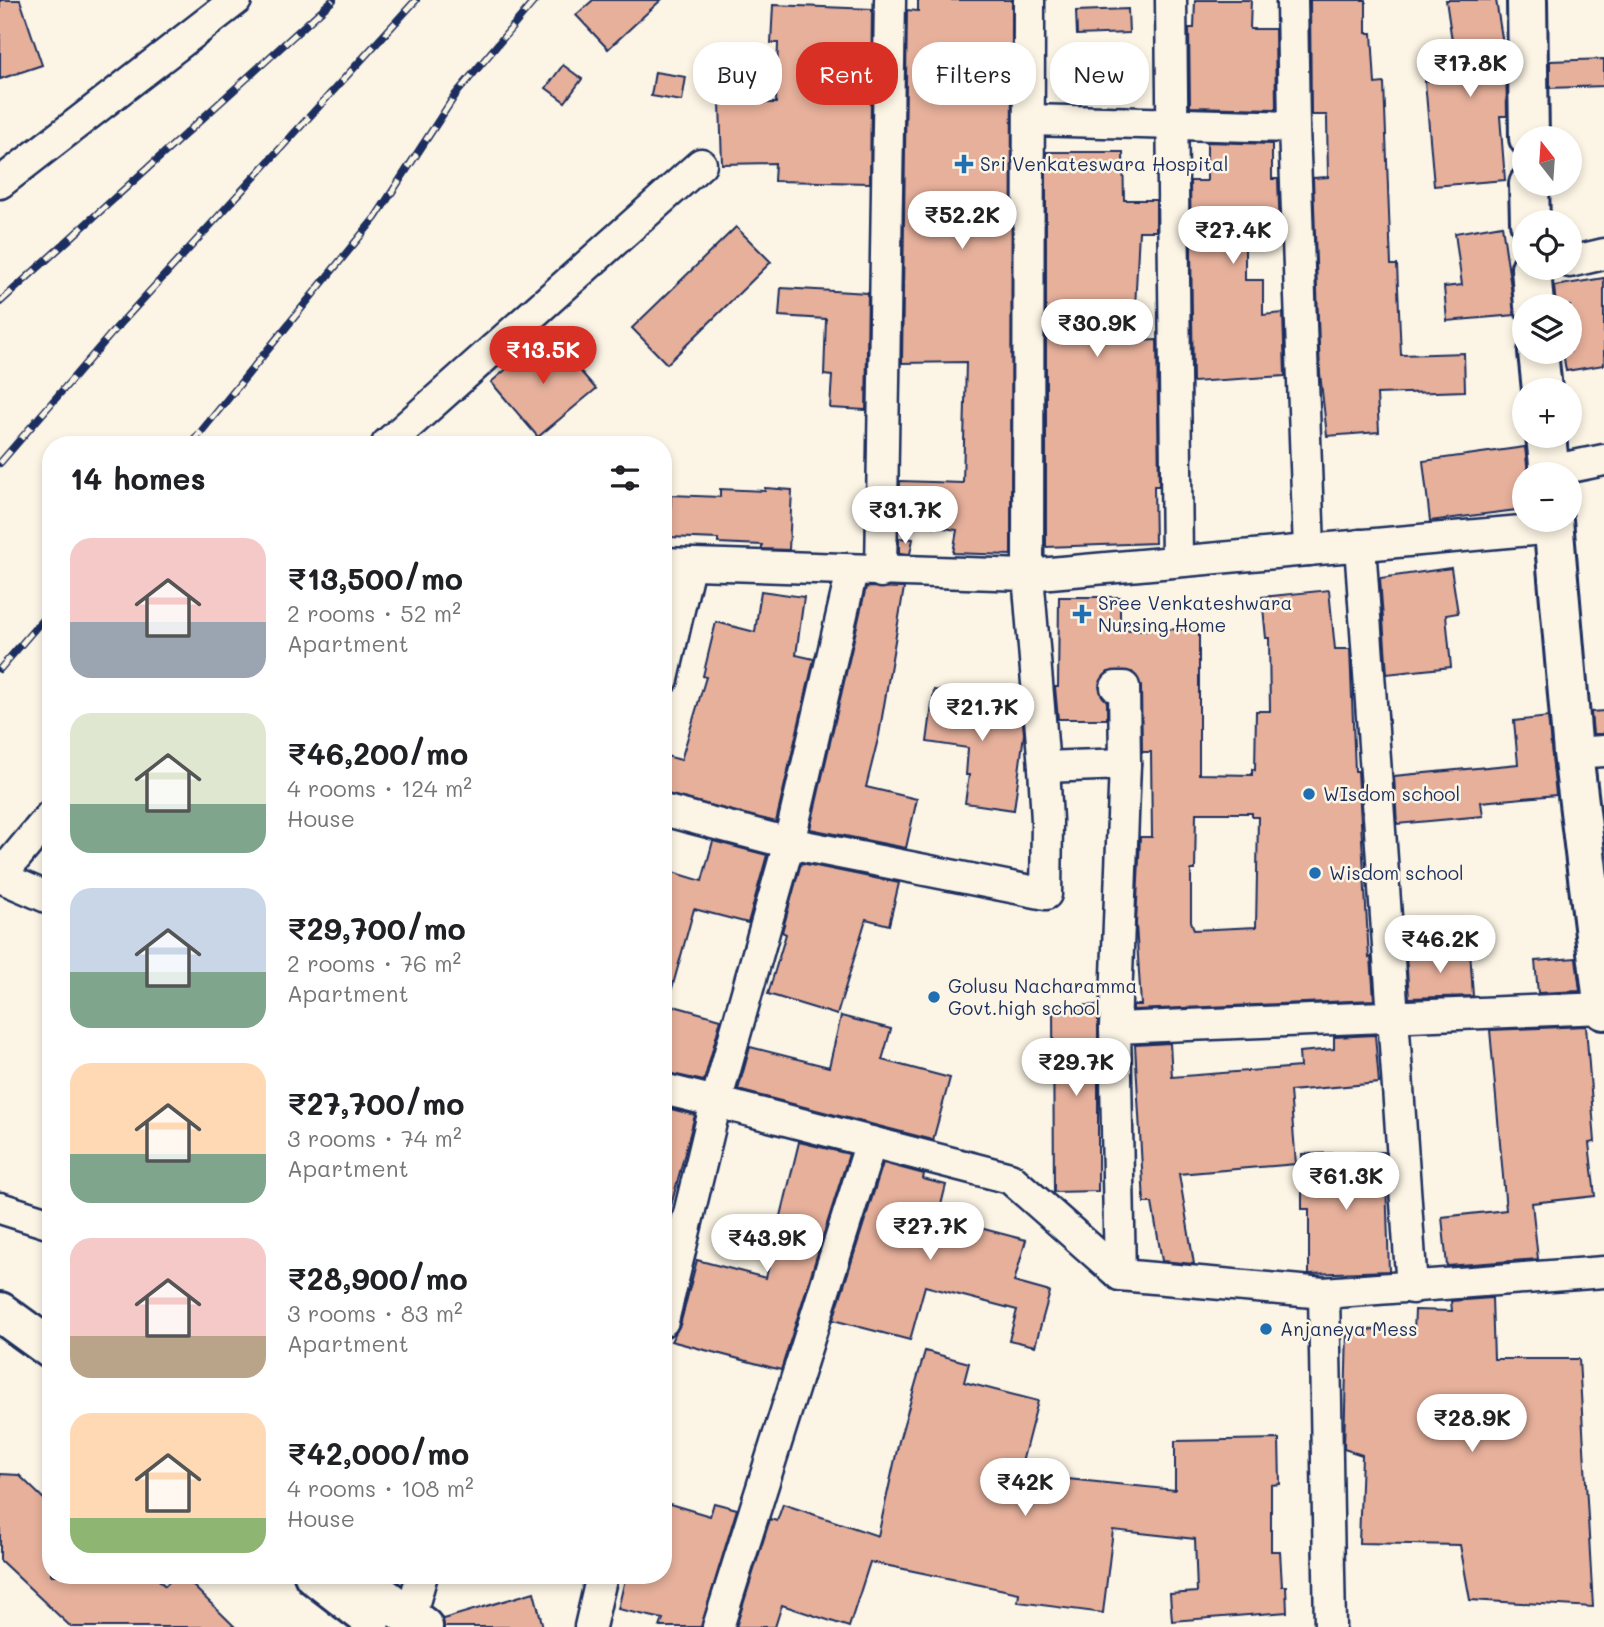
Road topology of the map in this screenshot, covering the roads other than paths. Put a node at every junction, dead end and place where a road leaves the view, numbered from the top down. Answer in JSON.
{"nodes":[{"id":1,"x":236,"y":0,"type":"edge"},
{"id":2,"x":890,"y":0,"type":"edge"},
{"id":3,"x":1029,"y":0,"type":"edge"},
{"id":4,"x":1171,"y":0,"type":"edge"},
{"id":5,"x":1292,"y":0,"type":"edge"},
{"id":6,"x":1527,"y":0,"type":"edge"},
{"id":7,"x":1029,"y":120,"type":"junction"},
{"id":8,"x":1174,"y":126,"type":"junction"},
{"id":9,"x":1529,"y":126,"type":"edge"},
{"id":10,"x":1294,"y":127,"type":"junction"},
{"id":11,"x":701,"y":164,"type":"dead end"},
{"id":12,"x":0,"y":183,"type":"edge"},
{"id":13,"x":1604,"y":254,"type":"edge"},
{"id":14,"x":1582,"y":259,"type":"edge"},
{"id":15,"x":396,"y":436,"type":"edge"},
{"id":16,"x":1549,"y":460,"type":"edge"},
{"id":17,"x":1604,"y":460,"type":"edge"},
{"id":18,"x":1512,"y":529,"type":"edge"},
{"id":19,"x":1555,"y":532,"type":"edge"},
{"id":20,"x":1360,"y":545,"type":"junction"},
{"id":21,"x":1310,"y":550,"type":"junction"},
{"id":22,"x":1177,"y":562,"type":"junction"},
{"id":23,"x":676,"y":565,"type":"edge"},
{"id":24,"x":867,"y":572,"type":"junction"},
{"id":25,"x":1028,"y":575,"type":"junction"},
{"id":26,"x":672,"y":600,"type":"edge"},
{"id":27,"x":1116,"y":687,"type":"dead end"},
{"id":28,"x":1589,"y":752,"type":"edge"},
{"id":29,"x":1125,"y":764,"type":"junction"},
{"id":30,"x":1044,"y":767,"type":"junction"},
{"id":31,"x":672,"y":812,"type":"edge"},
{"id":32,"x":42,"y":826,"type":"edge"},
{"id":33,"x":789,"y":843,"type":"junction"},
{"id":34,"x":1,"y":876,"type":"edge"},
{"id":35,"x":42,"y":895,"type":"edge"},
{"id":36,"x":1604,"y":1009,"type":"edge"},
{"id":37,"x":1395,"y":1017,"type":"junction"},
{"id":38,"x":1115,"y":1028,"type":"junction"},
{"id":39,"x":672,"y":1091,"type":"edge"},
{"id":40,"x":716,"y":1102,"type":"junction"},
{"id":41,"x":871,"y":1142,"type":"junction"},
{"id":42,"x":0,"y":1208,"type":"edge"},
{"id":43,"x":42,"y":1221,"type":"edge"},
{"id":44,"x":1604,"y":1272,"type":"edge"},
{"id":45,"x":1120,"y":1275,"type":"junction"},
{"id":46,"x":672,"y":1284,"type":"edge"},
{"id":47,"x":1412,"y":1288,"type":"junction"},
{"id":48,"x":1324,"y":1293,"type":"junction"},
{"id":49,"x":3,"y":1328,"type":"edge"},
{"id":50,"x":42,"y":1345,"type":"edge"},
{"id":51,"x":42,"y":1363,"type":"edge"},
{"id":52,"x":331,"y":1584,"type":"edge"},
{"id":53,"x":363,"y":1584,"type":"edge"},
{"id":54,"x":419,"y":1584,"type":"edge"},
{"id":55,"x":600,"y":1584,"type":"edge"},
{"id":56,"x":405,"y":1624,"type":"edge"},
{"id":57,"x":590,"y":1627,"type":"edge"},
{"id":58,"x":718,"y":1627,"type":"edge"},
{"id":59,"x":1330,"y":1627,"type":"edge"}],
"edges":[{"from":1,"to":12,"type":"street"},
{"from":2,"to":24,"type":"street"},
{"from":3,"to":7,"type":"street"},
{"from":4,"to":8,"type":"street"},
{"from":5,"to":10,"type":"street"},
{"from":6,"to":9,"type":"street"},
{"from":7,"to":8,"type":"street"},
{"from":7,"to":25,"type":"street"},
{"from":8,"to":10,"type":"street"},
{"from":8,"to":22,"type":"street"},
{"from":10,"to":21,"type":"street"},
{"from":11,"to":15,"type":"street"},
{"from":13,"to":14,"type":"street"},
{"from":16,"to":17,"type":"street"},
{"from":18,"to":20,"type":"street"},
{"from":19,"to":28,"type":"street"},
{"from":20,"to":21,"type":"street"},
{"from":20,"to":37,"type":"street"},
{"from":21,"to":22,"type":"street"},
{"from":22,"to":25,"type":"street"},
{"from":23,"to":24,"type":"street"},
{"from":23,"to":26,"type":"street"},
{"from":24,"to":25,"type":"street"},
{"from":24,"to":33,"type":"street"},
{"from":25,"to":30,"type":"street"},
{"from":27,"to":29,"type":"street"},
{"from":28,"to":36,"type":"street"},
{"from":29,"to":30,"type":"street"},
{"from":29,"to":38,"type":"street"},
{"from":30,"to":33,"type":"street"},
{"from":31,"to":33,"type":"street"},
{"from":32,"to":34,"type":"street"},
{"from":33,"to":40,"type":"street"},
{"from":34,"to":35,"type":"street"},
{"from":36,"to":37,"type":"street"},
{"from":37,"to":38,"type":"street"},
{"from":37,"to":47,"type":"street"},
{"from":38,"to":45,"type":"street"},
{"from":39,"to":40,"type":"street"},
{"from":40,"to":41,"type":"street"},
{"from":40,"to":46,"type":"street"},
{"from":41,"to":45,"type":"street"},
{"from":41,"to":58,"type":"street"},
{"from":42,"to":43,"type":"street"},
{"from":44,"to":47,"type":"street"},
{"from":45,"to":48,"type":"street"},
{"from":47,"to":48,"type":"street"},
{"from":48,"to":59,"type":"street"},
{"from":49,"to":50,"type":"street"},
{"from":49,"to":51,"type":"street"},
{"from":52,"to":56,"type":"street"},
{"from":53,"to":56,"type":"street"},
{"from":54,"to":56,"type":"street"},
{"from":55,"to":57,"type":"street"}]}
